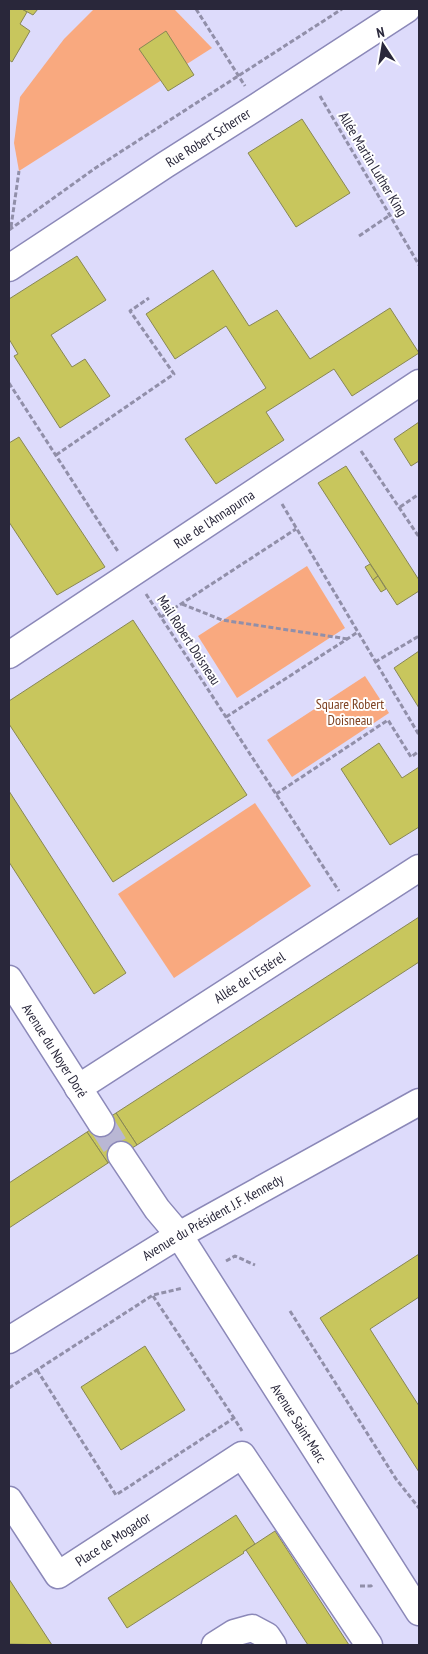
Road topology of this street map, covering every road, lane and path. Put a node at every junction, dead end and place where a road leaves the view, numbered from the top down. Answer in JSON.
{"nodes":[{"id":1,"x":196,"y":9,"type":"edge"},
{"id":2,"x":342,"y":9,"type":"edge"},
{"id":3,"x":408,"y":9,"type":"edge"},
{"id":4,"x":306,"y":74,"type":"junction"},
{"id":5,"x":239,"y":77,"type":"junction"},
{"id":6,"x":19,"y":171,"type":"dead end"},
{"id":7,"x":390,"y":215,"type":"junction"},
{"id":8,"x":10,"y":229,"type":"edge"},
{"id":9,"x":359,"y":236,"type":"dead end"},
{"id":10,"x":419,"y":254,"type":"edge"},
{"id":11,"x":415,"y":258,"type":"junction"},
{"id":12,"x":419,"y":265,"type":"edge"},
{"id":13,"x":9,"y":268,"type":"edge"},
{"id":14,"x":149,"y":298,"type":"dead end"},
{"id":15,"x":9,"y":382,"type":"edge"},
{"id":16,"x":419,"y":383,"type":"edge"},
{"id":17,"x":347,"y":430,"type":"junction"},
{"id":18,"x":56,"y":455,"type":"junction"},
{"id":19,"x":269,"y":482,"type":"junction"},
{"id":20,"x":419,"y":494,"type":"edge"},
{"id":21,"x":400,"y":506,"type":"junction"},
{"id":22,"x":296,"y":529,"type":"junction"},
{"id":23,"x":419,"y":537,"type":"edge"},
{"id":24,"x":132,"y":573,"type":"junction"},
{"id":25,"x":182,"y":604,"type":"junction"},
{"id":26,"x":161,"y":617,"type":"junction"},
{"id":27,"x":358,"y":632,"type":"junction"},
{"id":28,"x":419,"y":636,"type":"edge"},
{"id":29,"x":348,"y":639,"type":"junction"},
{"id":30,"x":9,"y":654,"type":"edge"},
{"id":31,"x":376,"y":662,"type":"junction"},
{"id":32,"x":226,"y":717,"type":"junction"},
{"id":33,"x":419,"y":735,"type":"edge"},
{"id":34,"x":419,"y":751,"type":"edge"},
{"id":35,"x":276,"y":794,"type":"junction"},
{"id":36,"x":419,"y":868,"type":"edge"},
{"id":37,"x":351,"y":910,"type":"junction"},
{"id":38,"x":9,"y":979,"type":"edge"},
{"id":39,"x":78,"y":1088,"type":"junction"},
{"id":40,"x":419,"y":1102,"type":"edge"},
{"id":41,"x":101,"y":1123,"type":"tunnel mouth"},
{"id":42,"x":121,"y":1155,"type":"tunnel mouth"},
{"id":43,"x":179,"y":1234,"type":"junction"},
{"id":44,"x":255,"y":1265,"type":"dead end"},
{"id":45,"x":204,"y":1274,"type":"junction"},
{"id":46,"x":153,"y":1296,"type":"junction"},
{"id":47,"x":290,"y":1311,"type":"dead end"},
{"id":48,"x":9,"y":1340,"type":"edge"},
{"id":49,"x":9,"y":1388,"type":"edge"},
{"id":50,"x":234,"y":1418,"type":"dead end"},
{"id":51,"x":9,"y":1500,"type":"edge"},
{"id":52,"x":419,"y":1508,"type":"edge"},
{"id":53,"x":419,"y":1612,"type":"edge"},
{"id":54,"x":215,"y":1645,"type":"edge"},
{"id":55,"x":273,"y":1645,"type":"edge"},
{"id":56,"x":369,"y":1645,"type":"edge"}],
"edges":[{"from":1,"to":5,"type":"path"},
{"from":2,"to":5,"type":"path"},
{"from":3,"to":4,"type":"street","name":"Rue Robert Scherrer"},
{"from":4,"to":7,"type":"path","name":"Allée Martin Luther King"},
{"from":4,"to":13,"type":"street","name":"Rue Robert Scherrer"},
{"from":5,"to":8,"type":"path"},
{"from":6,"to":8,"type":"path"},
{"from":7,"to":9,"type":"path"},
{"from":7,"to":11,"type":"path","name":"Allée Martin Luther King"},
{"from":10,"to":11,"type":"path"},
{"from":11,"to":12,"type":"path","name":"Allée Martin Luther King"},
{"from":14,"to":18,"type":"path"},
{"from":15,"to":18,"type":"path","name":"Mail Robert Doisneau"},
{"from":16,"to":17,"type":"street","name":"Rue de l'Annapurna"},
{"from":17,"to":19,"type":"street","name":"Rue de l'Annapurna"},
{"from":17,"to":21,"type":"path"},
{"from":18,"to":24,"type":"path","name":"Mail Robert Doisneau"},
{"from":19,"to":22,"type":"path"},
{"from":19,"to":24,"type":"street","name":"Rue de l'Annapurna"},
{"from":20,"to":21,"type":"path"},
{"from":21,"to":23,"type":"path"},
{"from":22,"to":25,"type":"path"},
{"from":22,"to":27,"type":"path"},
{"from":24,"to":26,"type":"path","name":"Mail Robert Doisneau"},
{"from":24,"to":30,"type":"street","name":"Rue de l'Annapurna"},
{"from":25,"to":26,"type":"path"},
{"from":25,"to":29,"type":"path"},
{"from":26,"to":32,"type":"path","name":"Mail Robert Doisneau"},
{"from":27,"to":29,"type":"path"},
{"from":27,"to":31,"type":"path"},
{"from":28,"to":31,"type":"path"},
{"from":29,"to":32,"type":"path"},
{"from":31,"to":33,"type":"path"},
{"from":32,"to":35,"type":"path","name":"Mail Robert Doisneau"},
{"from":34,"to":35,"type":"path"},
{"from":35,"to":37,"type":"path","name":"Mail Robert Doisneau"},
{"from":36,"to":37,"type":"street","name":"Allée de l'Estérel"},
{"from":37,"to":39,"type":"street","name":"Allée de l'Estérel"},
{"from":38,"to":39,"type":"street","name":"Avenue du Noyer Doré"},
{"from":39,"to":41,"type":"street","name":"Avenue du Noyer Doré"},
{"from":40,"to":43,"type":"street","name":"Avenue du Président J.F. Kennedy"},
{"from":42,"to":43,"type":"street"},
{"from":43,"to":45,"type":"street","name":"Avenue Saint-Marc"},
{"from":43,"to":48,"type":"street","name":"Avenue du Président J.F. Kennedy"},
{"from":44,"to":45,"type":"path"},
{"from":45,"to":46,"type":"path"},
{"from":45,"to":53,"type":"street","name":"Avenue Saint-Marc"},
{"from":46,"to":49,"type":"path"},
{"from":46,"to":50,"type":"path"},
{"from":47,"to":52,"type":"path"},
{"from":51,"to":56,"type":"street","name":"Place de Mogador"},
{"from":54,"to":55,"type":"street"}]}
